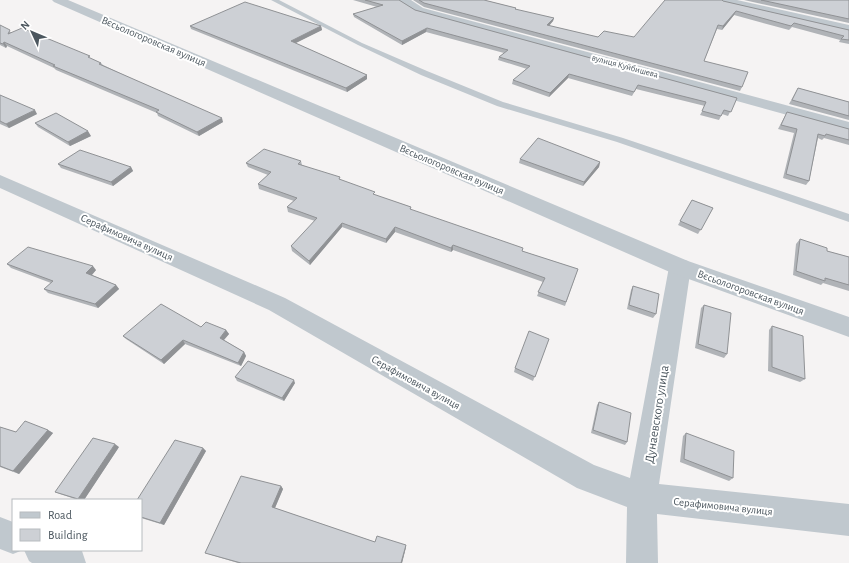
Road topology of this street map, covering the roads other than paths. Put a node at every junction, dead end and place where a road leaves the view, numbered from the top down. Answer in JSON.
{"nodes":[{"id":1,"x":58,"y":0,"type":"edge"},
{"id":2,"x":274,"y":0,"type":"edge"},
{"id":3,"x":403,"y":0,"type":"edge"},
{"id":4,"x":722,"y":0,"type":"edge"},
{"id":5,"x":849,"y":29,"type":"edge"},
{"id":6,"x":849,"y":127,"type":"edge"},
{"id":7,"x":0,"y":182,"type":"edge"},
{"id":8,"x":849,"y":218,"type":"edge"},
{"id":9,"x":680,"y":267,"type":"junction"},
{"id":10,"x":849,"y":327,"type":"edge"},
{"id":11,"x":642,"y":497,"type":"junction"},
{"id":12,"x":849,"y":520,"type":"edge"},
{"id":13,"x":0,"y":533,"type":"edge"},
{"id":14,"x":12,"y":538,"type":"edge"},
{"id":15,"x":42,"y":551,"type":"edge"},
{"id":16,"x":70,"y":563,"type":"edge"},
{"id":17,"x":642,"y":563,"type":"edge"}],
"edges":[{"from":1,"to":9,"type":"street","name":"Вєсьологоровская вулиця"},
{"from":2,"to":8,"type":"lane"},
{"from":3,"to":6,"type":"street","name":"вулиця Куйбишева"},
{"from":4,"to":5,"type":"street"},
{"from":7,"to":11,"type":"street","name":"Серафимовича вулиця"},
{"from":9,"to":10,"type":"street","name":"Вєсьологоровская вулиця"},
{"from":9,"to":11,"type":"street","name":"Дунаевского улица"},
{"from":11,"to":12,"type":"street","name":"Серафимовича вулиця"},
{"from":11,"to":17,"type":"street","name":"Дунаевского улица"},
{"from":13,"to":14,"type":"street"},
{"from":15,"to":16,"type":"street"}]}
